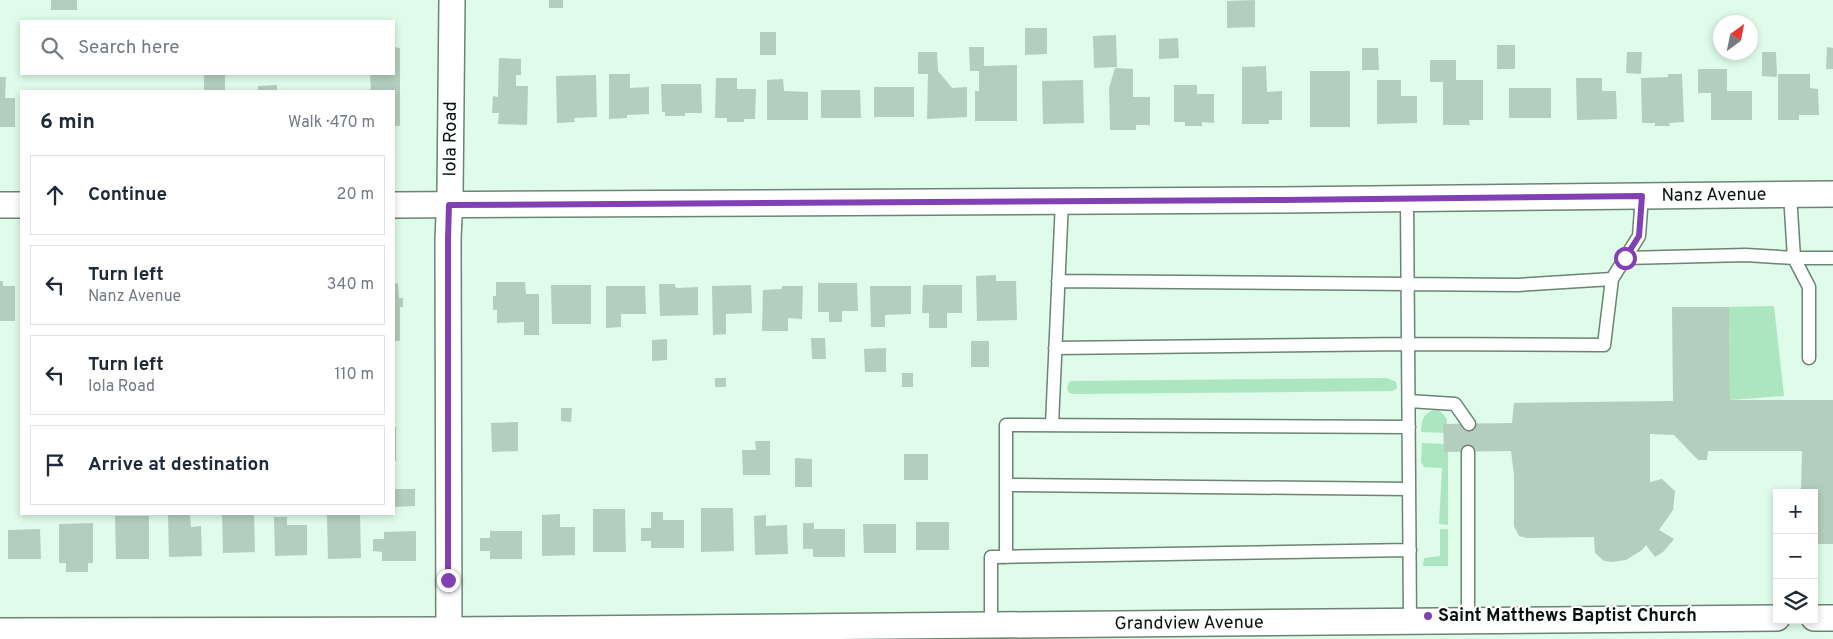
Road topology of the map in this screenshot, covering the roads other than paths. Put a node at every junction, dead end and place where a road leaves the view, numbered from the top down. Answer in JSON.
{"nodes":[{"id":1,"x":452,"y":0,"type":"edge"},
{"id":2,"x":1790,"y":194,"type":"junction"},
{"id":3,"x":1833,"y":194,"type":"edge"},
{"id":4,"x":1642,"y":196,"type":"junction"},
{"id":5,"x":1407,"y":199,"type":"junction"},
{"id":6,"x":1062,"y":201,"type":"junction"},
{"id":7,"x":0,"y":205,"type":"edge"},
{"id":8,"x":20,"y":205,"type":"edge"},
{"id":9,"x":395,"y":205,"type":"edge"},
{"id":10,"x":449,"y":205,"type":"junction"},
{"id":11,"x":1625,"y":258,"type":"junction"},
{"id":12,"x":1794,"y":258,"type":"junction"},
{"id":13,"x":1833,"y":258,"type":"edge"},
{"id":14,"x":1612,"y":279,"type":"junction"},
{"id":15,"x":1058,"y":281,"type":"junction"},
{"id":16,"x":1408,"y":285,"type":"junction"},
{"id":17,"x":1408,"y":344,"type":"junction"},
{"id":18,"x":1055,"y":348,"type":"junction"},
{"id":19,"x":1809,"y":358,"type":"dead end"},
{"id":20,"x":1409,"y":401,"type":"junction"},
{"id":21,"x":1468,"y":424,"type":"dead end"},
{"id":22,"x":1052,"y":425,"type":"junction"},
{"id":23,"x":1409,"y":427,"type":"junction"},
{"id":24,"x":1468,"y":452,"type":"dead end"},
{"id":25,"x":1006,"y":485,"type":"junction"},
{"id":26,"x":1409,"y":489,"type":"junction"},
{"id":27,"x":1410,"y":550,"type":"junction"},
{"id":28,"x":1006,"y":557,"type":"junction"},
{"id":29,"x":1773,"y":618,"type":"edge"},
{"id":30,"x":1818,"y":618,"type":"edge"},
{"id":31,"x":1833,"y":618,"type":"edge"},
{"id":32,"x":1410,"y":621,"type":"junction"},
{"id":33,"x":1468,"y":621,"type":"junction"},
{"id":34,"x":991,"y":625,"type":"junction"},
{"id":35,"x":0,"y":631,"type":"edge"},
{"id":36,"x":449,"y":634,"type":"edge"}],
"edges":[{"from":1,"to":10,"type":"street","name":"Iola Road"},
{"from":2,"to":3,"type":"street","name":"Nanz Avenue"},
{"from":2,"to":4,"type":"street","name":"Nanz Avenue"},
{"from":2,"to":12,"type":"lane"},
{"from":4,"to":5,"type":"street","name":"Nanz Avenue"},
{"from":4,"to":11,"type":"lane"},
{"from":5,"to":6,"type":"street","name":"Nanz Avenue"},
{"from":5,"to":16,"type":"lane"},
{"from":6,"to":10,"type":"street","name":"Nanz Avenue"},
{"from":6,"to":15,"type":"lane"},
{"from":7,"to":8,"type":"street"},
{"from":9,"to":10,"type":"street","name":"Nanz Avenue"},
{"from":10,"to":36,"type":"street","name":"Iola Road"},
{"from":11,"to":12,"type":"lane"},
{"from":11,"to":14,"type":"lane"},
{"from":12,"to":13,"type":"lane"},
{"from":12,"to":19,"type":"lane"},
{"from":14,"to":16,"type":"lane"},
{"from":14,"to":17,"type":"lane"},
{"from":15,"to":16,"type":"lane"},
{"from":15,"to":18,"type":"lane"},
{"from":16,"to":17,"type":"lane"},
{"from":17,"to":18,"type":"lane"},
{"from":17,"to":20,"type":"lane"},
{"from":18,"to":22,"type":"lane"},
{"from":20,"to":21,"type":"lane"},
{"from":20,"to":23,"type":"lane"},
{"from":22,"to":23,"type":"lane"},
{"from":22,"to":25,"type":"lane"},
{"from":23,"to":26,"type":"lane"},
{"from":24,"to":33,"type":"lane"},
{"from":25,"to":26,"type":"lane"},
{"from":25,"to":28,"type":"lane"},
{"from":26,"to":27,"type":"lane"},
{"from":27,"to":28,"type":"lane"},
{"from":27,"to":32,"type":"lane"},
{"from":28,"to":34,"type":"lane"},
{"from":29,"to":33,"type":"street","name":"Grandview Avenue"},
{"from":30,"to":31,"type":"street"},
{"from":32,"to":33,"type":"street","name":"Grandview Avenue"},
{"from":32,"to":34,"type":"street","name":"Grandview Avenue"},
{"from":34,"to":36,"type":"street","name":"Grandview Avenue"},
{"from":35,"to":36,"type":"street","name":"Grandview Avenue"}]}
